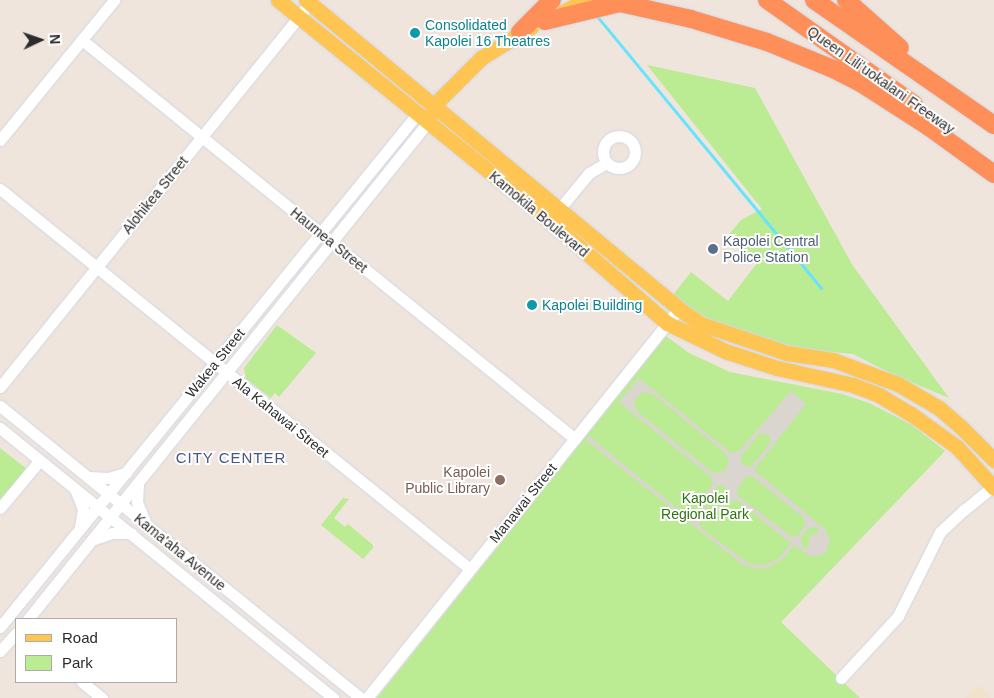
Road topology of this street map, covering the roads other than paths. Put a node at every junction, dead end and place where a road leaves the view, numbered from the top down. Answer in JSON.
{"nodes":[{"id":1,"x":114,"y":0,"type":"edge"},
{"id":2,"x":278,"y":0,"type":"edge"},
{"id":3,"x":552,"y":0,"type":"edge"},
{"id":4,"x":587,"y":0,"type":"edge"},
{"id":5,"x":660,"y":0,"type":"edge"},
{"id":6,"x":767,"y":0,"type":"edge"},
{"id":7,"x":814,"y":0,"type":"edge"},
{"id":8,"x":824,"y":0,"type":"edge"},
{"id":9,"x":846,"y":0,"type":"edge"},
{"id":10,"x":308,"y":2,"type":"edge"},
{"id":11,"x":300,"y":17,"type":"junction"},
{"id":12,"x":691,"y":19,"type":"junction"},
{"id":13,"x":545,"y":21,"type":"junction"},
{"id":14,"x":520,"y":32,"type":"junction"},
{"id":15,"x":82,"y":40,"type":"junction"},
{"id":16,"x":875,"y":44,"type":"junction"},
{"id":17,"x":434,"y":105,"type":"junction"},
{"id":18,"x":994,"y":115,"type":"edge"},
{"id":19,"x":423,"y":118,"type":"junction"},
{"id":20,"x":994,"y":125,"type":"edge"},
{"id":21,"x":201,"y":137,"type":"junction"},
{"id":22,"x":0,"y":140,"type":"edge"},
{"id":23,"x":994,"y":162,"type":"edge"},
{"id":24,"x":606,"y":163,"type":"dead end"},
{"id":25,"x":994,"y":174,"type":"edge"},
{"id":26,"x":0,"y":190,"type":"edge"},
{"id":27,"x":559,"y":209,"type":"junction"},
{"id":28,"x":550,"y":221,"type":"junction"},
{"id":29,"x":320,"y":233,"type":"junction"},
{"id":30,"x":333,"y":243,"type":"junction"},
{"id":31,"x":96,"y":268,"type":"junction"},
{"id":32,"x":679,"y":308,"type":"junction"},
{"id":33,"x":667,"y":323,"type":"junction"},
{"id":34,"x":215,"y":364,"type":"junction"},
{"id":35,"x":227,"y":374,"type":"junction"},
{"id":36,"x":0,"y":387,"type":"edge"},
{"id":37,"x":0,"y":406,"type":"edge"},
{"id":38,"x":0,"y":428,"type":"edge"},
{"id":39,"x":575,"y":440,"type":"junction"},
{"id":40,"x":40,"y":460,"type":"junction"},
{"id":41,"x":994,"y":460,"type":"edge"},
{"id":42,"x":126,"y":473,"type":"junction"},
{"id":43,"x":88,"y":477,"type":"junction"},
{"id":44,"x":138,"y":484,"type":"junction"},
{"id":45,"x":994,"y":487,"type":"edge"},
{"id":46,"x":75,"y":488,"type":"junction"},
{"id":47,"x":109,"y":494,"type":"junction"},
{"id":48,"x":122,"y":504,"type":"junction"},
{"id":49,"x":99,"y":507,"type":"junction"},
{"id":50,"x":0,"y":508,"type":"edge"},
{"id":51,"x":111,"y":517,"type":"junction"},
{"id":52,"x":145,"y":524,"type":"junction"},
{"id":53,"x":78,"y":532,"type":"junction"},
{"id":54,"x":131,"y":534,"type":"junction"},
{"id":55,"x":93,"y":540,"type":"junction"},
{"id":56,"x":470,"y":569,"type":"junction"},
{"id":57,"x":29,"y":618,"type":"edge"},
{"id":58,"x":2,"y":621,"type":"edge"},
{"id":59,"x":15,"y":628,"type":"edge"},
{"id":60,"x":15,"y":634,"type":"edge"},
{"id":61,"x":0,"y":651,"type":"edge"},
{"id":62,"x":841,"y":678,"type":"dead end"},
{"id":63,"x":83,"y":683,"type":"edge"},
{"id":64,"x":102,"y":698,"type":"edge"},
{"id":65,"x":334,"y":698,"type":"edge"},
{"id":66,"x":361,"y":698,"type":"edge"},
{"id":67,"x":367,"y":698,"type":"edge"}],
"edges":[{"from":1,"to":15,"type":"street"},
{"from":2,"to":11,"type":"main road","name":"Kamokila Boulevard"},
{"from":3,"to":14,"type":"highway"},
{"from":4,"to":13,"type":"main road","name":"Wakea Street"},
{"from":5,"to":12,"type":"highway"},
{"from":6,"to":23,"type":"highway","name":"Queen Liliʻuokalani Freeway"},
{"from":7,"to":16,"type":"highway","name":"Queen Liliʻuokalani Freeway"},
{"from":8,"to":16,"type":"highway"},
{"from":9,"to":18,"type":"highway"},
{"from":10,"to":11,"type":"street","name":"Alohikea Street"},
{"from":10,"to":17,"type":"main road","name":"Kamokila Boulevard"},
{"from":11,"to":19,"type":"main road","name":"Kamokila Boulevard"},
{"from":11,"to":21,"type":"street","name":"Alohikea Street"},
{"from":12,"to":13,"type":"highway"},
{"from":12,"to":25,"type":"highway"},
{"from":13,"to":14,"type":"main road","name":"Wakea Street"},
{"from":14,"to":17,"type":"main road","name":"Wakea Street"},
{"from":15,"to":21,"type":"street","name":"Haumea Street"},
{"from":15,"to":22,"type":"street"},
{"from":16,"to":20,"type":"highway","name":"Queen Liliʻuokalani Freeway"},
{"from":17,"to":19,"type":"main road","name":"Wakea Street"},
{"from":17,"to":27,"type":"main road","name":"Kamokila Boulevard"},
{"from":19,"to":28,"type":"main road","name":"Kamokila Boulevard"},
{"from":19,"to":29,"type":"street","name":"Wakea Street"},
{"from":19,"to":30,"type":"street","name":"Wakea Street"},
{"from":21,"to":29,"type":"street","name":"Haumea Street"},
{"from":21,"to":31,"type":"street","name":"Alohikea Street"},
{"from":24,"to":27,"type":"street"},
{"from":26,"to":31,"type":"street","name":"Ala Kahawai Street"},
{"from":27,"to":28,"type":"street"},
{"from":27,"to":32,"type":"main road","name":"Kamokila Boulevard"},
{"from":28,"to":33,"type":"main road","name":"Kamokila Boulevard"},
{"from":29,"to":30,"type":"street","name":"Haumea Street"},
{"from":29,"to":34,"type":"street","name":"Wakea Street"},
{"from":30,"to":35,"type":"street","name":"Wakea Street"},
{"from":30,"to":39,"type":"street","name":"Haumea Street"},
{"from":31,"to":34,"type":"street","name":"Ala Kahawai Street"},
{"from":31,"to":36,"type":"street","name":"Alohikea Street"},
{"from":32,"to":33,"type":"street","name":"Manawai Street"},
{"from":32,"to":41,"type":"main road","name":"Kamokila Boulevard"},
{"from":33,"to":39,"type":"street","name":"Manawai Street"},
{"from":33,"to":45,"type":"main road","name":"Kamokila Boulevard"},
{"from":34,"to":35,"type":"street","name":"Ala Kahawai Street"},
{"from":34,"to":42,"type":"street","name":"Wakea Street"},
{"from":35,"to":44,"type":"street","name":"Wakea Street"},
{"from":35,"to":56,"type":"street","name":"Ala Kahawai Street"},
{"from":37,"to":43,"type":"street","name":"Kama'aha Avenue"},
{"from":38,"to":40,"type":"street","name":"Kama'aha Avenue"},
{"from":39,"to":56,"type":"street","name":"Manawai Street"},
{"from":40,"to":46,"type":"street","name":"Kama'aha Avenue"},
{"from":40,"to":50,"type":"street"},
{"from":42,"to":43,"type":"street"},
{"from":42,"to":47,"type":"street","name":"Wakea Street"},
{"from":43,"to":47,"type":"street","name":"Kama'aha Avenue"},
{"from":44,"to":48,"type":"street","name":"Wakea Street"},
{"from":44,"to":52,"type":"street"},
{"from":45,"to":62,"type":"street"},
{"from":46,"to":49,"type":"street","name":"Kama'aha Avenue"},
{"from":46,"to":53,"type":"street"},
{"from":47,"to":48,"type":"street","name":"Kama'aha Avenue"},
{"from":47,"to":49,"type":"street","name":"Wakea Street"},
{"from":48,"to":51,"type":"street","name":"Wakea Street"},
{"from":48,"to":52,"type":"street","name":"Kama'aha Avenue"},
{"from":49,"to":51,"type":"street","name":"Kama'aha Avenue"},
{"from":49,"to":53,"type":"street","name":"Wakea Street"},
{"from":51,"to":54,"type":"street","name":"Kama'aha Avenue"},
{"from":51,"to":55,"type":"street","name":"Wakea Street"},
{"from":52,"to":66,"type":"street","name":"Kama'aha Avenue"},
{"from":53,"to":58,"type":"street","name":"Wakea Street"},
{"from":54,"to":55,"type":"street"},
{"from":54,"to":65,"type":"street","name":"Kama'aha Avenue"},
{"from":55,"to":57,"type":"street","name":"Wakea Street"},
{"from":56,"to":67,"type":"street","name":"Manawai Street"},
{"from":58,"to":59,"type":"street"},
{"from":60,"to":61,"type":"street"},
{"from":63,"to":64,"type":"street"}]}
